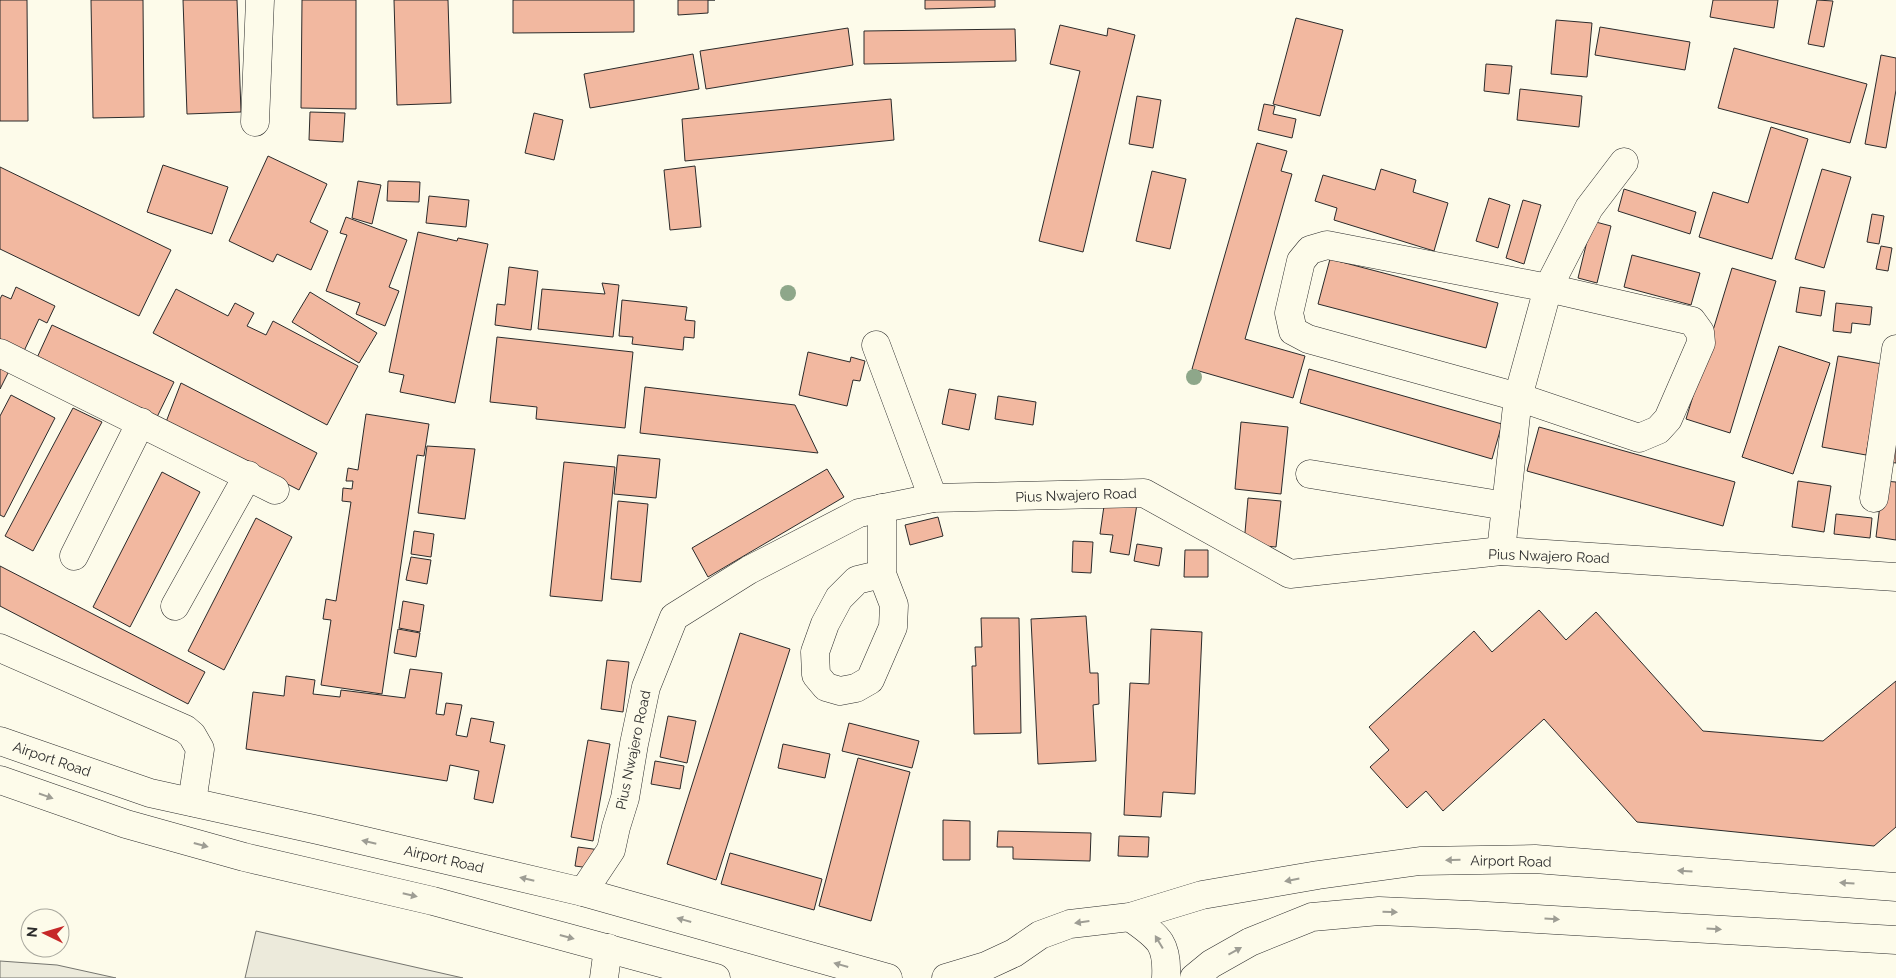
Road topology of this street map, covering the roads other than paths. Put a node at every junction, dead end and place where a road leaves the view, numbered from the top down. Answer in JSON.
{"nodes":[{"id":1,"x":260,"y":0,"type":"edge"},
{"id":2,"x":255,"y":122,"type":"dead end"},
{"id":3,"x":1624,"y":162,"type":"dead end"},
{"id":4,"x":1548,"y":288,"type":"junction"},
{"id":5,"x":876,"y":345,"type":"dead end"},
{"id":6,"x":1896,"y":350,"type":"edge"},
{"id":7,"x":0,"y":353,"type":"edge"},
{"id":8,"x":1518,"y":398,"type":"junction"},
{"id":9,"x":140,"y":422,"type":"junction"},
{"id":10,"x":1310,"y":474,"type":"dead end"},
{"id":11,"x":248,"y":475,"type":"junction"},
{"id":12,"x":275,"y":490,"type":"dead end"},
{"id":13,"x":933,"y":498,"type":"junction"},
{"id":14,"x":1874,"y":498,"type":"dead end"},
{"id":15,"x":1506,"y":506,"type":"junction"},
{"id":16,"x":882,"y":508,"type":"junction"},
{"id":17,"x":1501,"y":551,"type":"junction"},
{"id":18,"x":74,"y":556,"type":"dead end"},
{"id":19,"x":882,"y":574,"type":"dead end"},
{"id":20,"x":1896,"y":577,"type":"edge"},
{"id":21,"x":175,"y":606,"type":"dead end"},
{"id":22,"x":0,"y":648,"type":"edge"},
{"id":23,"x":0,"y":740,"type":"edge"},
{"id":24,"x":0,"y":780,"type":"edge"},
{"id":25,"x":192,"y":802,"type":"junction"},
{"id":26,"x":1896,"y":887,"type":"edge"},
{"id":27,"x":583,"y":892,"type":"junction"},
{"id":28,"x":1130,"y":917,"type":"junction"},
{"id":29,"x":1896,"y":940,"type":"edge"},
{"id":30,"x":608,"y":948,"type":"junction"},
{"id":31,"x":1014,"y":953,"type":"junction"},
{"id":32,"x":604,"y":978,"type":"edge"},
{"id":33,"x":716,"y":978,"type":"edge"},
{"id":34,"x":888,"y":978,"type":"edge"},
{"id":35,"x":946,"y":978,"type":"edge"},
{"id":36,"x":1004,"y":978,"type":"edge"},
{"id":37,"x":1166,"y":978,"type":"edge"},
{"id":38,"x":1194,"y":978,"type":"edge"}],
"edges":[{"from":1,"to":2,"type":"main road"},
{"from":3,"to":4,"type":"main road"},
{"from":4,"to":8,"type":"main road"},
{"from":4,"to":8,"type":"main road"},
{"from":4,"to":8,"type":"main road"},
{"from":5,"to":13,"type":"main road"},
{"from":6,"to":14,"type":"main road"},
{"from":7,"to":9,"type":"main road"},
{"from":8,"to":15,"type":"main road"},
{"from":9,"to":11,"type":"main road"},
{"from":9,"to":18,"type":"main road"},
{"from":10,"to":15,"type":"main road"},
{"from":11,"to":12,"type":"main road"},
{"from":11,"to":21,"type":"main road"},
{"from":13,"to":16,"type":"main road","name":"Pius Nwajero Road"},
{"from":13,"to":17,"type":"main road","name":"Pius Nwajero Road"},
{"from":15,"to":17,"type":"main road"},
{"from":16,"to":19,"type":"main road"},
{"from":16,"to":27,"type":"main road","name":"Pius Nwajero Road"},
{"from":17,"to":20,"type":"main road","name":"Pius Nwajero Road"},
{"from":22,"to":25,"type":"main road"},
{"from":23,"to":25,"type":"main road","name":"Airport Road"},
{"from":24,"to":30,"type":"main road","one_way":true},
{"from":27,"to":25,"type":"main road","name":"Airport Road","one_way":true},
{"from":26,"to":28,"type":"main road","name":"Airport Road","one_way":true},
{"from":34,"to":27,"type":"main road","name":"Airport Road","one_way":true},
{"from":28,"to":31,"type":"main road","name":"Airport Road","one_way":true},
{"from":37,"to":28,"type":"main road","one_way":true},
{"from":38,"to":29,"type":"main road","one_way":true},
{"from":30,"to":32,"type":"main road"},
{"from":30,"to":33,"type":"main road"},
{"from":31,"to":35,"type":"main road"},
{"from":31,"to":36,"type":"main road"}]}
